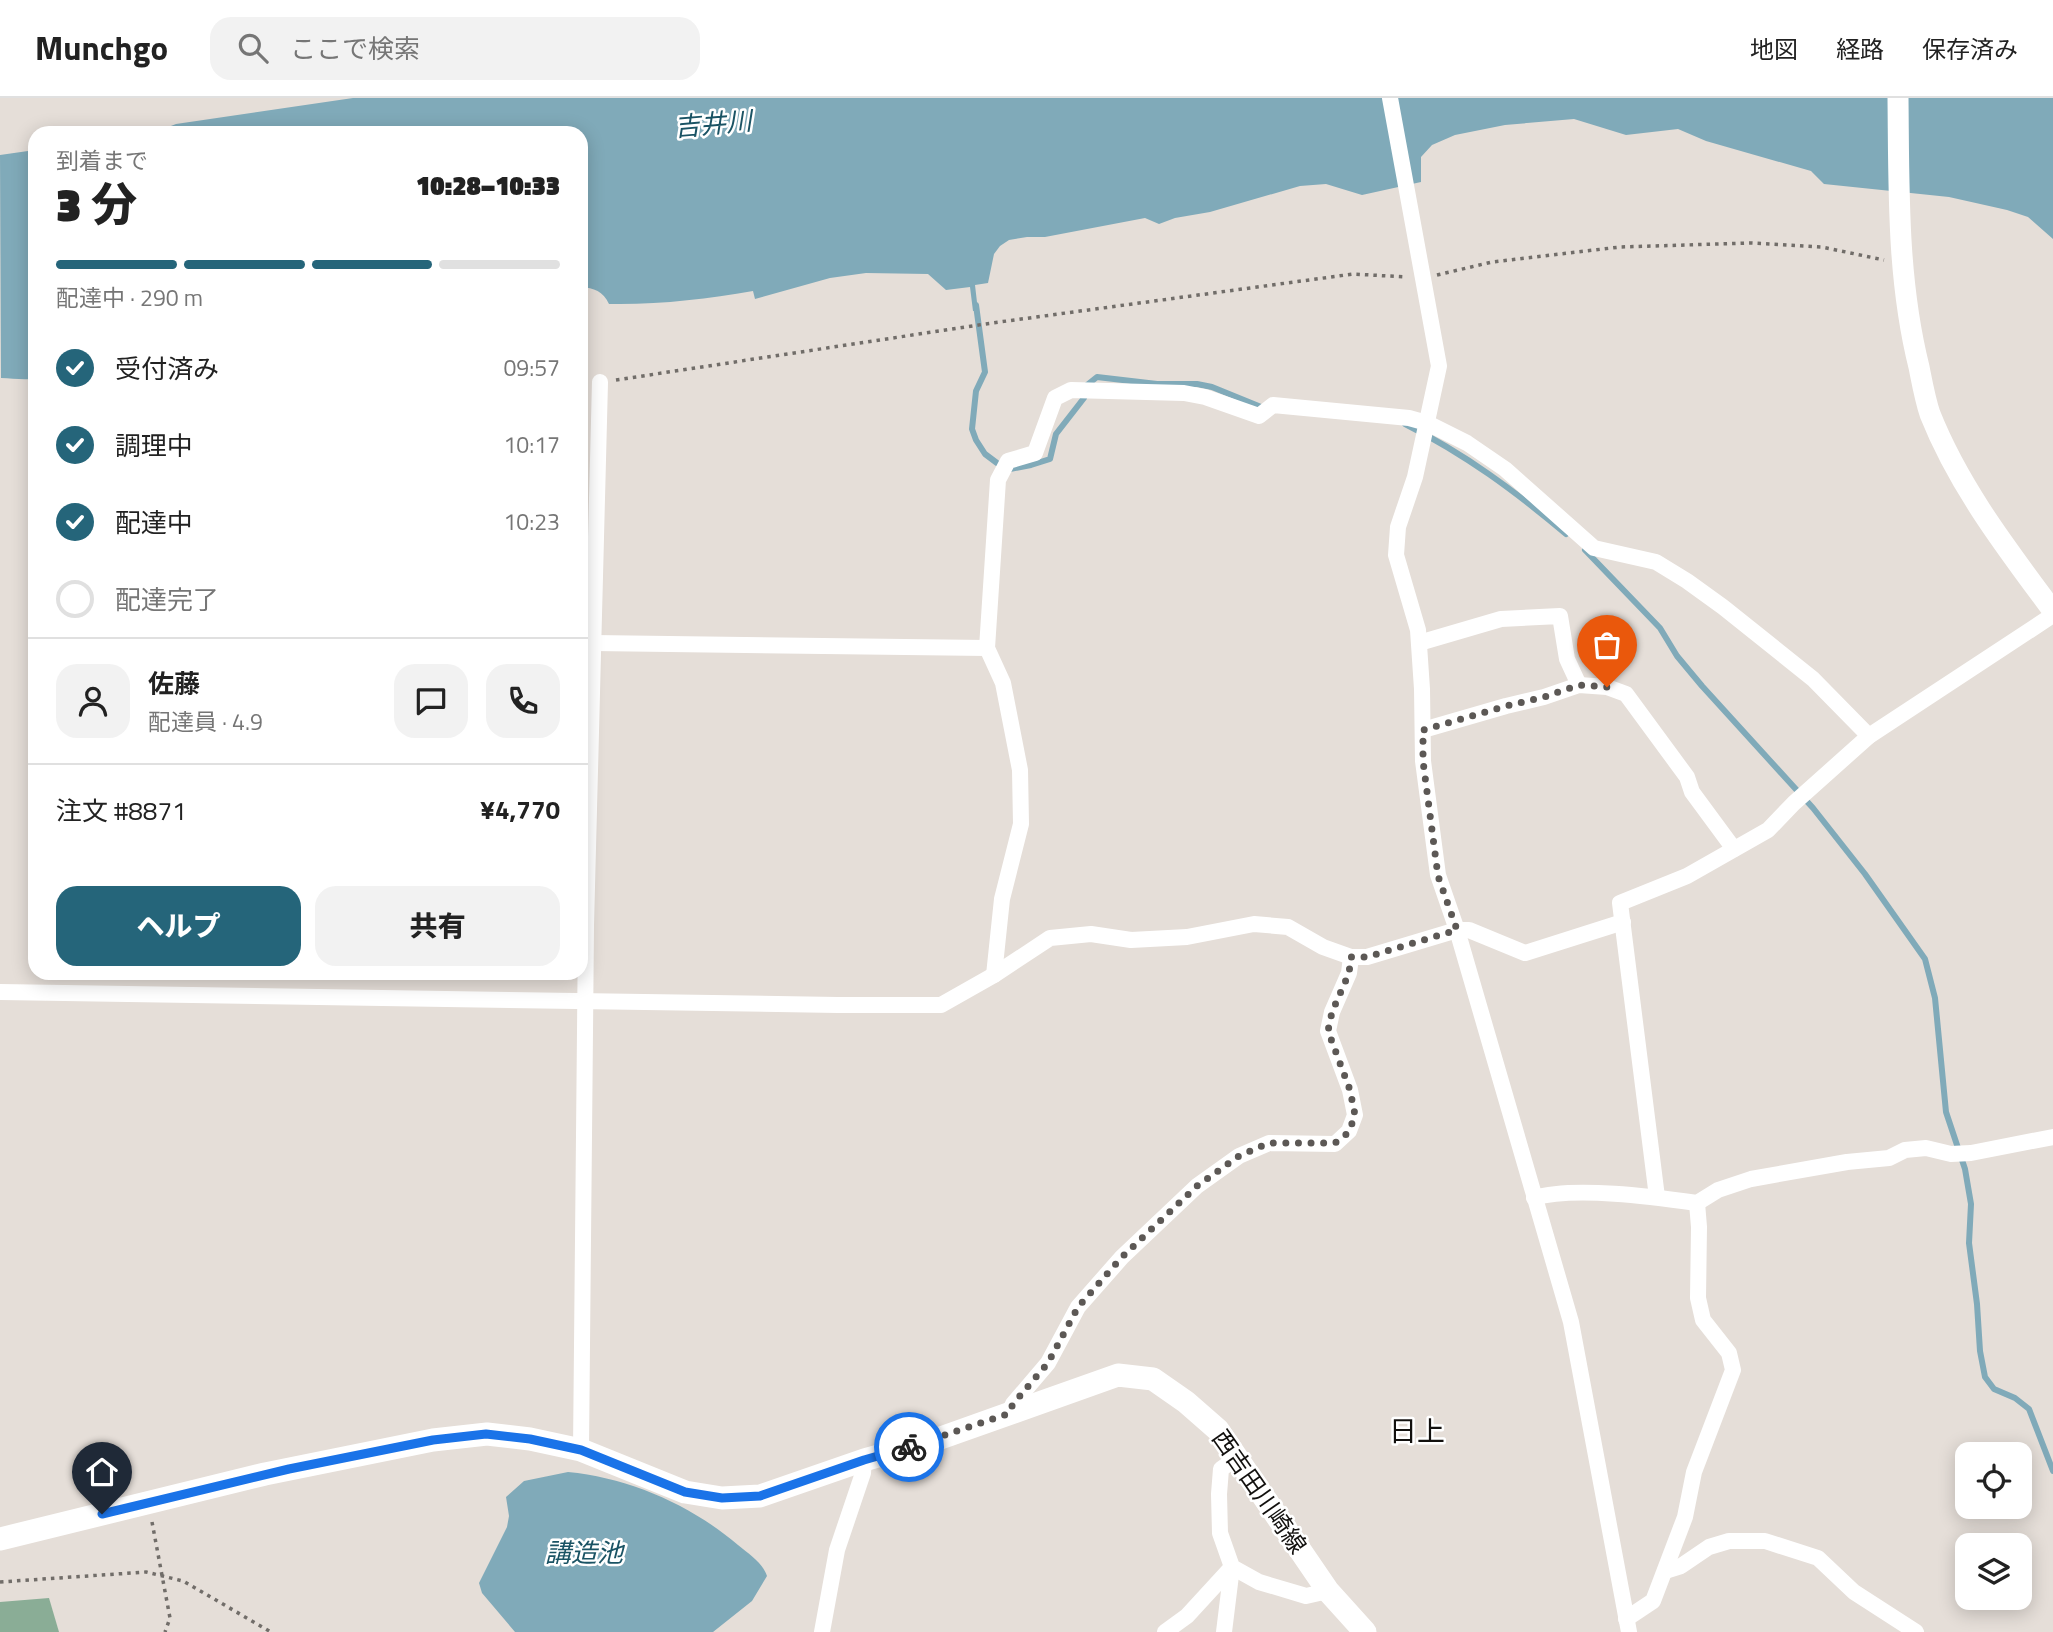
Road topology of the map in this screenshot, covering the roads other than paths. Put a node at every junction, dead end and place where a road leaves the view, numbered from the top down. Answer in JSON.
{"nodes":[{"id":1,"x":1390,"y":98,"type":"edge"},
{"id":2,"x":1898,"y":98,"type":"edge"},
{"id":3,"x":600,"y":382,"type":"road end"},
{"id":4,"x":1427,"y":423,"type":"junction"},
{"id":5,"x":2053,"y":613,"type":"edge"},
{"id":6,"x":593,"y":643,"type":"junction"},
{"id":7,"x":1419,"y":643,"type":"junction"},
{"id":8,"x":987,"y":649,"type":"junction"},
{"id":9,"x":1579,"y":685,"type":"junction"},
{"id":10,"x":1423,"y":730,"type":"junction"},
{"id":11,"x":1869,"y":736,"type":"junction"},
{"id":12,"x":1734,"y":849,"type":"junction"},
{"id":13,"x":588,"y":899,"type":"edge"},
{"id":14,"x":1623,"y":922,"type":"junction"},
{"id":15,"x":1457,"y":930,"type":"junction"},
{"id":16,"x":1351,"y":957,"type":"junction"},
{"id":17,"x":994,"y":975,"type":"junction"},
{"id":18,"x":586,"y":980,"type":"edge"},
{"id":19,"x":0,"y":992,"type":"edge"},
{"id":20,"x":586,"y":1001,"type":"junction"},
{"id":21,"x":2053,"y":1137,"type":"edge"},
{"id":22,"x":1534,"y":1198,"type":"junction"},
{"id":23,"x":1657,"y":1198,"type":"junction"},
{"id":24,"x":1697,"y":1203,"type":"junction"},
{"id":25,"x":1008,"y":1414,"type":"junction"},
{"id":26,"x":581,"y":1450,"type":"junction"},
{"id":27,"x":1238,"y":1457,"type":"junction"},
{"id":28,"x":864,"y":1460,"type":"junction"},
{"id":29,"x":0,"y":1539,"type":"edge"},
{"id":30,"x":1232,"y":1567,"type":"junction"},
{"id":31,"x":1665,"y":1571,"type":"junction"},
{"id":32,"x":1328,"y":1591,"type":"junction"},
{"id":33,"x":1627,"y":1626,"type":"edge"},
{"id":34,"x":822,"y":1632,"type":"edge"},
{"id":35,"x":1165,"y":1632,"type":"edge"},
{"id":36,"x":1224,"y":1632,"type":"edge"},
{"id":37,"x":1365,"y":1632,"type":"edge"},
{"id":38,"x":1916,"y":1632,"type":"edge"}],
"edges":[{"from":1,"to":4,"type":"street"},
{"from":2,"to":5,"type":"street"},
{"from":3,"to":6,"type":"street"},
{"from":4,"to":7,"type":"street"},
{"from":4,"to":8,"type":"street"},
{"from":4,"to":11,"type":"street"},
{"from":5,"to":11,"type":"street"},
{"from":6,"to":8,"type":"street"},
{"from":6,"to":13,"type":"street"},
{"from":7,"to":9,"type":"street"},
{"from":7,"to":10,"type":"street"},
{"from":8,"to":17,"type":"street"},
{"from":9,"to":10,"type":"street"},
{"from":9,"to":12,"type":"street"},
{"from":10,"to":15,"type":"street"},
{"from":11,"to":12,"type":"street"},
{"from":12,"to":14,"type":"street"},
{"from":14,"to":15,"type":"street"},
{"from":14,"to":23,"type":"street"},
{"from":15,"to":16,"type":"street"},
{"from":15,"to":22,"type":"street"},
{"from":16,"to":17,"type":"street"},
{"from":16,"to":25,"type":"street"},
{"from":17,"to":20,"type":"street"},
{"from":18,"to":20,"type":"street"},
{"from":19,"to":20,"type":"street"},
{"from":20,"to":26,"type":"street"},
{"from":21,"to":24,"type":"street"},
{"from":22,"to":23,"type":"street"},
{"from":22,"to":33,"type":"street"},
{"from":23,"to":24,"type":"street"},
{"from":24,"to":31,"type":"street"},
{"from":25,"to":27,"type":"main road","name":"西吉田川崎線"},
{"from":25,"to":28,"type":"main road","name":"西吉田川崎線"},
{"from":26,"to":28,"type":"main road","name":"西吉田川崎線"},
{"from":26,"to":29,"type":"main road","name":"西吉田川崎線"},
{"from":27,"to":30,"type":"street"},
{"from":27,"to":32,"type":"main road","name":"西吉田川崎線"},
{"from":28,"to":34,"type":"street"},
{"from":30,"to":32,"type":"street"},
{"from":30,"to":35,"type":"street"},
{"from":30,"to":36,"type":"street"},
{"from":31,"to":33,"type":"street"},
{"from":31,"to":38,"type":"street"},
{"from":32,"to":37,"type":"main road","name":"西吉田川崎線"}]}
